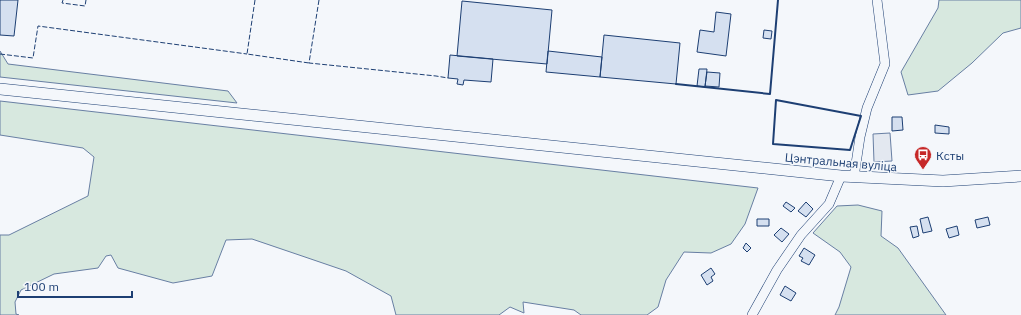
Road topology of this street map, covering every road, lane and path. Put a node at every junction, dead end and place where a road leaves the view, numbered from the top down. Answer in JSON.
{"nodes":[{"id":1,"x":877,"y":0,"type":"edge"},
{"id":2,"x":0,"y":89,"type":"edge"},
{"id":3,"x":841,"y":176,"type":"junction"},
{"id":4,"x":1021,"y":176,"type":"edge"},
{"id":5,"x":854,"y":177,"type":"junction"},
{"id":6,"x":752,"y":315,"type":"edge"}],
"edges":[{"from":1,"to":5,"type":"street"},
{"from":2,"to":3,"type":"main road","name":"Цэнтральная вуліца"},
{"from":3,"to":5,"type":"main road","name":"Цэнтральная вуліца"},
{"from":3,"to":6,"type":"street"},
{"from":4,"to":5,"type":"main road","name":"Цэнтральная вуліца"}]}
